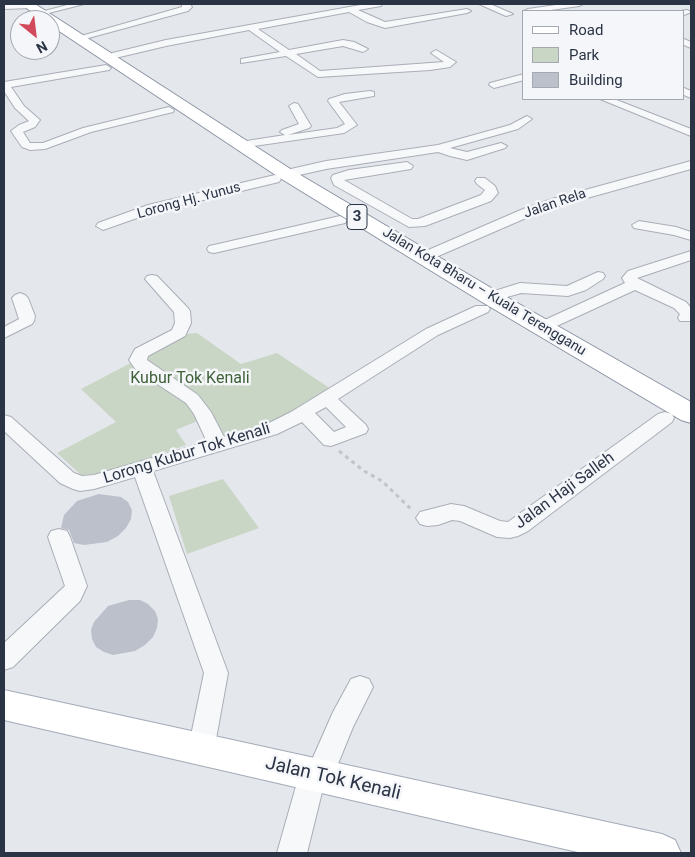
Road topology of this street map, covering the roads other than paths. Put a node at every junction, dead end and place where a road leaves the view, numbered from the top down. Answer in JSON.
{"nodes":[{"id":1,"x":80,"y":4,"type":"edge"},
{"id":2,"x":186,"y":4,"type":"edge"},
{"id":3,"x":378,"y":4,"type":"edge"},
{"id":4,"x":483,"y":4,"type":"edge"},
{"id":5,"x":582,"y":5,"type":"edge"},
{"id":6,"x":4,"y":7,"type":"edge"},
{"id":7,"x":350,"y":9,"type":"junction"},
{"id":8,"x":20,"y":10,"type":"edge"},
{"id":9,"x":43,"y":10,"type":"edge"},
{"id":10,"x":541,"y":10,"type":"edge"},
{"id":11,"x":467,"y":11,"type":"dead end"},
{"id":12,"x":509,"y":14,"type":"dead end"},
{"id":13,"x":60,"y":28,"type":"edge"},
{"id":14,"x":251,"y":28,"type":"junction"},
{"id":15,"x":60,"y":31,"type":"edge"},
{"id":16,"x":78,"y":38,"type":"junction"},
{"id":17,"x":363,"y":49,"type":"dead end"},
{"id":18,"x":289,"y":53,"type":"junction"},
{"id":19,"x":436,"y":53,"type":"dead end"},
{"id":20,"x":244,"y":61,"type":"dead end"},
{"id":21,"x":106,"y":62,"type":"junction"},
{"id":22,"x":522,"y":78,"type":"edge"},
{"id":23,"x":4,"y":85,"type":"edge"},
{"id":24,"x":494,"y":85,"type":"dead end"},
{"id":25,"x":370,"y":94,"type":"dead end"},
{"id":26,"x":608,"y":100,"type":"edge"},
{"id":27,"x":294,"y":106,"type":"dead end"},
{"id":28,"x":169,"y":110,"type":"junction"},
{"id":29,"x":527,"y":119,"type":"dead end"},
{"id":30,"x":691,"y":132,"type":"edge"},
{"id":31,"x":237,"y":143,"type":"junction"},
{"id":32,"x":502,"y":146,"type":"dead end"},
{"id":33,"x":439,"y":148,"type":"junction"},
{"id":34,"x":691,"y":165,"type":"edge"},
{"id":35,"x":407,"y":166,"type":"dead end"},
{"id":36,"x":281,"y":177,"type":"junction"},
{"id":37,"x":481,"y":181,"type":"dead end"},
{"id":38,"x":385,"y":209,"type":"junction"},
{"id":39,"x":349,"y":219,"type":"junction"},
{"id":40,"x":639,"y":225,"type":"dead end"},
{"id":41,"x":103,"y":226,"type":"dead end"},
{"id":42,"x":691,"y":236,"type":"edge"},
{"id":43,"x":214,"y":249,"type":"dead end"},
{"id":44,"x":691,"y":255,"type":"edge"},
{"id":45,"x":424,"y":258,"type":"junction"},
{"id":46,"x":598,"y":276,"type":"dead end"},
{"id":47,"x":152,"y":280,"type":"dead end"},
{"id":48,"x":635,"y":284,"type":"junction"},
{"id":49,"x":20,"y":298,"type":"dead end"},
{"id":50,"x":486,"y":303,"type":"junction"},
{"id":51,"x":686,"y":318,"type":"dead end"},
{"id":52,"x":542,"y":327,"type":"junction"},
{"id":53,"x":4,"y":333,"type":"edge"},
{"id":54,"x":327,"y":398,"type":"junction"},
{"id":55,"x":304,"y":412,"type":"junction"},
{"id":56,"x":691,"y":414,"type":"edge"},
{"id":57,"x":665,"y":418,"type":"junction"},
{"id":58,"x":4,"y":420,"type":"edge"},
{"id":59,"x":691,"y":433,"type":"edge"},
{"id":60,"x":219,"y":446,"type":"junction"},
{"id":61,"x":142,"y":468,"type":"junction"},
{"id":62,"x":427,"y":518,"type":"road end"},
{"id":63,"x":59,"y":536,"type":"dead end"},
{"id":64,"x":4,"y":659,"type":"edge"},
{"id":65,"x":360,"y":687,"type":"dead end"},
{"id":66,"x":4,"y":705,"type":"edge"},
{"id":67,"x":201,"y":750,"type":"junction"},
{"id":68,"x":315,"y":775,"type":"junction"},
{"id":69,"x":292,"y":853,"type":"edge"},
{"id":70,"x":662,"y":853,"type":"edge"}],
"edges":[{"from":1,"to":9,"type":"street"},
{"from":2,"to":16,"type":"street"},
{"from":3,"to":7,"type":"street"},
{"from":4,"to":12,"type":"street"},
{"from":5,"to":10,"type":"street"},
{"from":6,"to":8,"type":"street"},
{"from":7,"to":11,"type":"street"},
{"from":7,"to":14,"type":"street"},
{"from":13,"to":16,"type":"highway","name":"Jalan Kota Bharu – Kuala Terengganu","number":"3"},
{"from":14,"to":18,"type":"street"},
{"from":14,"to":21,"type":"street"},
{"from":15,"to":21,"type":"highway","name":"Jalan Kota Bharu – Kuala Terengganu","number":"3"},
{"from":16,"to":21,"type":"highway","name":"Jalan Kota Bharu – Kuala Terengganu","number":"3"},
{"from":17,"to":18,"type":"street"},
{"from":18,"to":19,"type":"street"},
{"from":18,"to":20,"type":"street"},
{"from":21,"to":23,"type":"street"},
{"from":21,"to":28,"type":"highway","name":"Jalan Kota Bharu – Kuala Terengganu","number":"3"},
{"from":21,"to":31,"type":"highway","name":"Jalan Kota Bharu – Kuala Terengganu","number":"3"},
{"from":22,"to":24,"type":"street"},
{"from":23,"to":28,"type":"street"},
{"from":25,"to":31,"type":"street"},
{"from":26,"to":30,"type":"street"},
{"from":27,"to":31,"type":"street"},
{"from":28,"to":36,"type":"highway","name":"Jalan Kota Bharu – Kuala Terengganu","number":"3"},
{"from":29,"to":33,"type":"street","name":"Lorong Hj. Yunus"},
{"from":31,"to":36,"type":"highway","name":"Jalan Kota Bharu – Kuala Terengganu","number":"3"},
{"from":32,"to":33,"type":"street"},
{"from":33,"to":36,"type":"street","name":"Lorong Hj. Yunus"},
{"from":34,"to":45,"type":"street","name":"Jalan Rela"},
{"from":35,"to":38,"type":"street"},
{"from":36,"to":39,"type":"highway","name":"Jalan Kota Bharu – Kuala Terengganu","number":"3"},
{"from":36,"to":41,"type":"street","name":"Lorong Hj. Yunus"},
{"from":37,"to":38,"type":"street"},
{"from":38,"to":39,"type":"street"},
{"from":39,"to":43,"type":"street"},
{"from":39,"to":45,"type":"highway","name":"Jalan Kota Bharu – Kuala Terengganu","number":"3"},
{"from":39,"to":50,"type":"highway","name":"Jalan Kota Bharu – Kuala Terengganu","number":"3"},
{"from":40,"to":42,"type":"street"},
{"from":44,"to":48,"type":"street"},
{"from":45,"to":50,"type":"highway","name":"Jalan Kota Bharu – Kuala Terengganu","number":"3"},
{"from":46,"to":50,"type":"street","name":"Lorong Kubur Tok Kenali"},
{"from":47,"to":60,"type":"street"},
{"from":48,"to":51,"type":"street"},
{"from":48,"to":52,"type":"street"},
{"from":49,"to":53,"type":"street"},
{"from":50,"to":52,"type":"highway","name":"Jalan Kota Bharu – Kuala Terengganu","number":"3"},
{"from":50,"to":54,"type":"street","name":"Lorong Kubur Tok Kenali"},
{"from":50,"to":57,"type":"highway","name":"Jalan Kota Bharu – Kuala Terengganu","number":"3"},
{"from":52,"to":56,"type":"highway","name":"Jalan Kota Bharu – Kuala Terengganu","number":"3"},
{"from":54,"to":55,"type":"street","name":"Lorong Kubur Tok Kenali"},
{"from":54,"to":55,"type":"street"},
{"from":55,"to":60,"type":"street","name":"Lorong Kubur Tok Kenali"},
{"from":57,"to":59,"type":"highway","name":"Jalan Kota Bharu – Kuala Terengganu","number":"3"},
{"from":57,"to":62,"type":"street","name":"Jalan Haji Salleh"},
{"from":58,"to":61,"type":"street","name":"Lorong Kubur Tok Kenali"},
{"from":60,"to":61,"type":"street","name":"Lorong Kubur Tok Kenali"},
{"from":61,"to":67,"type":"street"},
{"from":63,"to":64,"type":"street"},
{"from":65,"to":68,"type":"street"},
{"from":66,"to":67,"type":"main road","name":"Jalan Tok Kenali"},
{"from":67,"to":68,"type":"main road","name":"Jalan Tok Kenali"},
{"from":68,"to":69,"type":"street"},
{"from":68,"to":70,"type":"main road","name":"Jalan Tok Kenali"}]}
